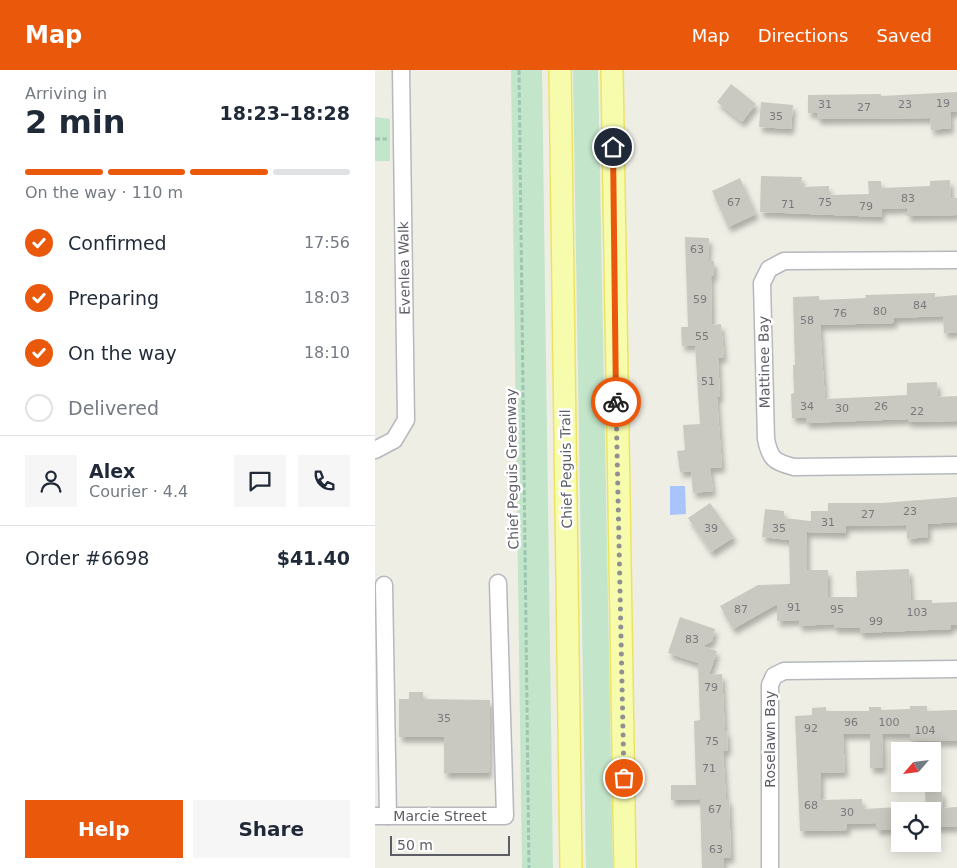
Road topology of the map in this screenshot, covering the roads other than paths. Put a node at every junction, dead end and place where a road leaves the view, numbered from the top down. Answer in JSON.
{"nodes":[{"id":1,"x":401,"y":70,"type":"edge"},
{"id":2,"x":560,"y":70,"type":"edge"},
{"id":3,"x":612,"y":70,"type":"edge"},
{"id":4,"x":957,"y":260,"type":"edge"},
{"id":5,"x":375,"y":450,"type":"edge"},
{"id":6,"x":957,"y":465,"type":"edge"},
{"id":7,"x":498,"y":583,"type":"dead end"},
{"id":8,"x":384,"y":585,"type":"dead end"},
{"id":9,"x":957,"y":669,"type":"edge"},
{"id":10,"x":381,"y":816,"type":"edge"},
{"id":11,"x":571,"y":868,"type":"edge"},
{"id":12,"x":625,"y":868,"type":"edge"},
{"id":13,"x":770,"y":868,"type":"edge"}],
"edges":[{"from":1,"to":5,"type":"street","name":"Evenlea Walk"},
{"from":2,"to":11,"type":"main road","name":"Chief Peguis Trail"},
{"from":3,"to":12,"type":"main road"},
{"from":4,"to":6,"type":"street","name":"Mattinee Bay"},
{"from":7,"to":10,"type":"street","name":"Marcie Street"},
{"from":8,"to":10,"type":"street"},
{"from":9,"to":13,"type":"street","name":"Roselawn Bay"}]}
